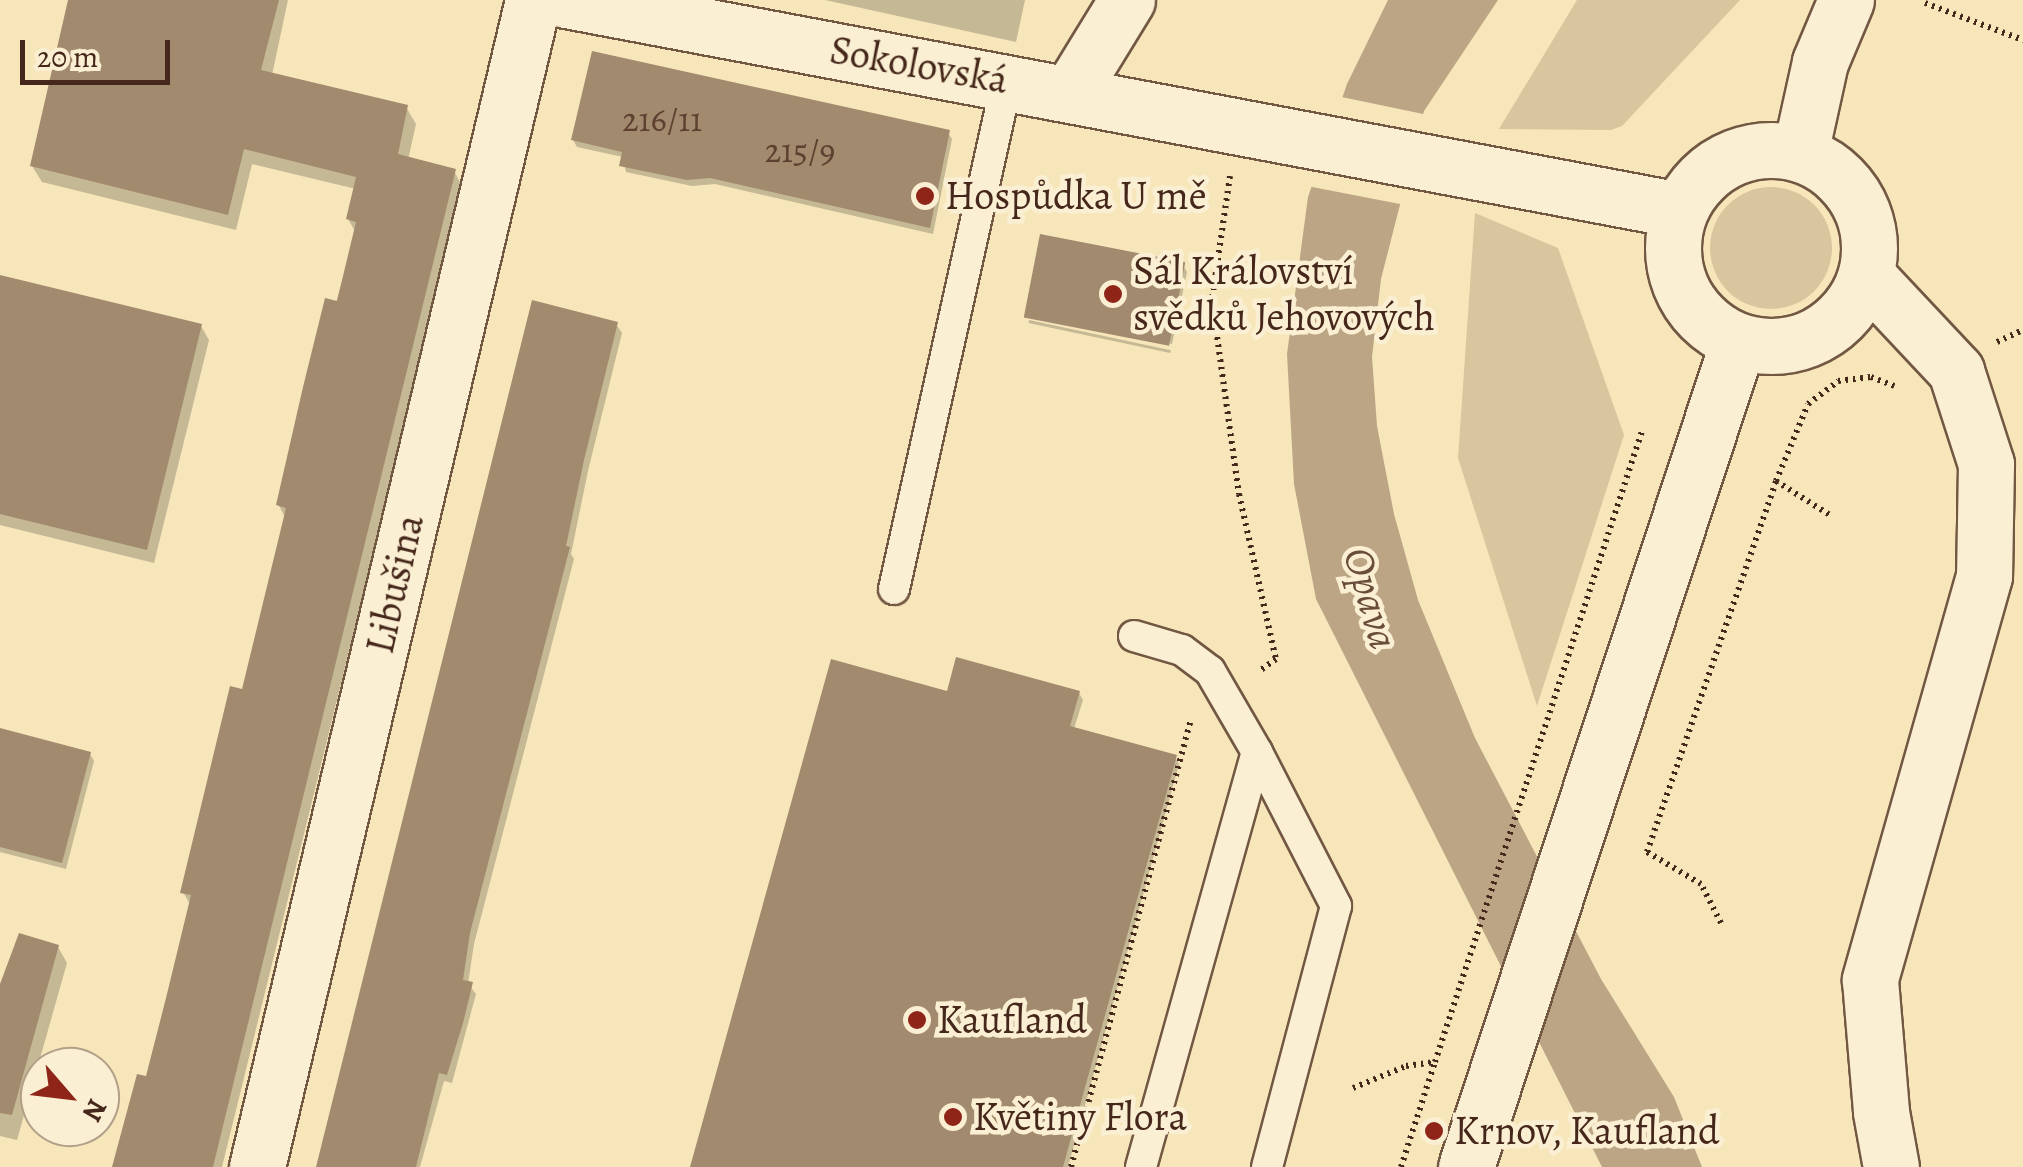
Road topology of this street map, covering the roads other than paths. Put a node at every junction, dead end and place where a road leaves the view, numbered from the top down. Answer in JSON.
{"nodes":[{"id":1,"x":533,"y":0,"type":"edge"},
{"id":2,"x":566,"y":0,"type":"edge"},
{"id":3,"x":1127,"y":0,"type":"edge"},
{"id":4,"x":1846,"y":0,"type":"edge"},
{"id":5,"x":1007,"y":82,"type":"junction"},
{"id":6,"x":1070,"y":93,"type":"junction"},
{"id":7,"x":1800,"y":153,"type":"junction"},
{"id":8,"x":1679,"y":210,"type":"junction"},
{"id":9,"x":1866,"y":275,"type":"junction"},
{"id":10,"x":1738,"y":342,"type":"junction"},
{"id":11,"x":894,"y":589,"type":"dead end"},
{"id":12,"x":1134,"y":636,"type":"dead end"},
{"id":13,"x":1258,"y":752,"type":"junction"},
{"id":14,"x":257,"y":1167,"type":"edge"},
{"id":15,"x":1140,"y":1167,"type":"edge"},
{"id":16,"x":1267,"y":1167,"type":"edge"},
{"id":17,"x":1466,"y":1167,"type":"edge"},
{"id":18,"x":1891,"y":1167,"type":"edge"}],
"edges":[{"from":1,"to":14,"type":"street","name":"Libušina"},
{"from":2,"to":5,"type":"street","name":"Sokolovská"},
{"from":3,"to":6,"type":"street"},
{"from":4,"to":7,"type":"street"},
{"from":5,"to":6,"type":"street","name":"Sokolovská"},
{"from":5,"to":11,"type":"lane"},
{"from":6,"to":8,"type":"street","name":"Sokolovská"},
{"from":7,"to":8,"type":"street"},
{"from":7,"to":9,"type":"street"},
{"from":8,"to":10,"type":"street"},
{"from":9,"to":10,"type":"street"},
{"from":9,"to":18,"type":"street"},
{"from":10,"to":17,"type":"street"},
{"from":12,"to":13,"type":"lane"},
{"from":13,"to":15,"type":"lane"},
{"from":13,"to":16,"type":"lane"}]}
